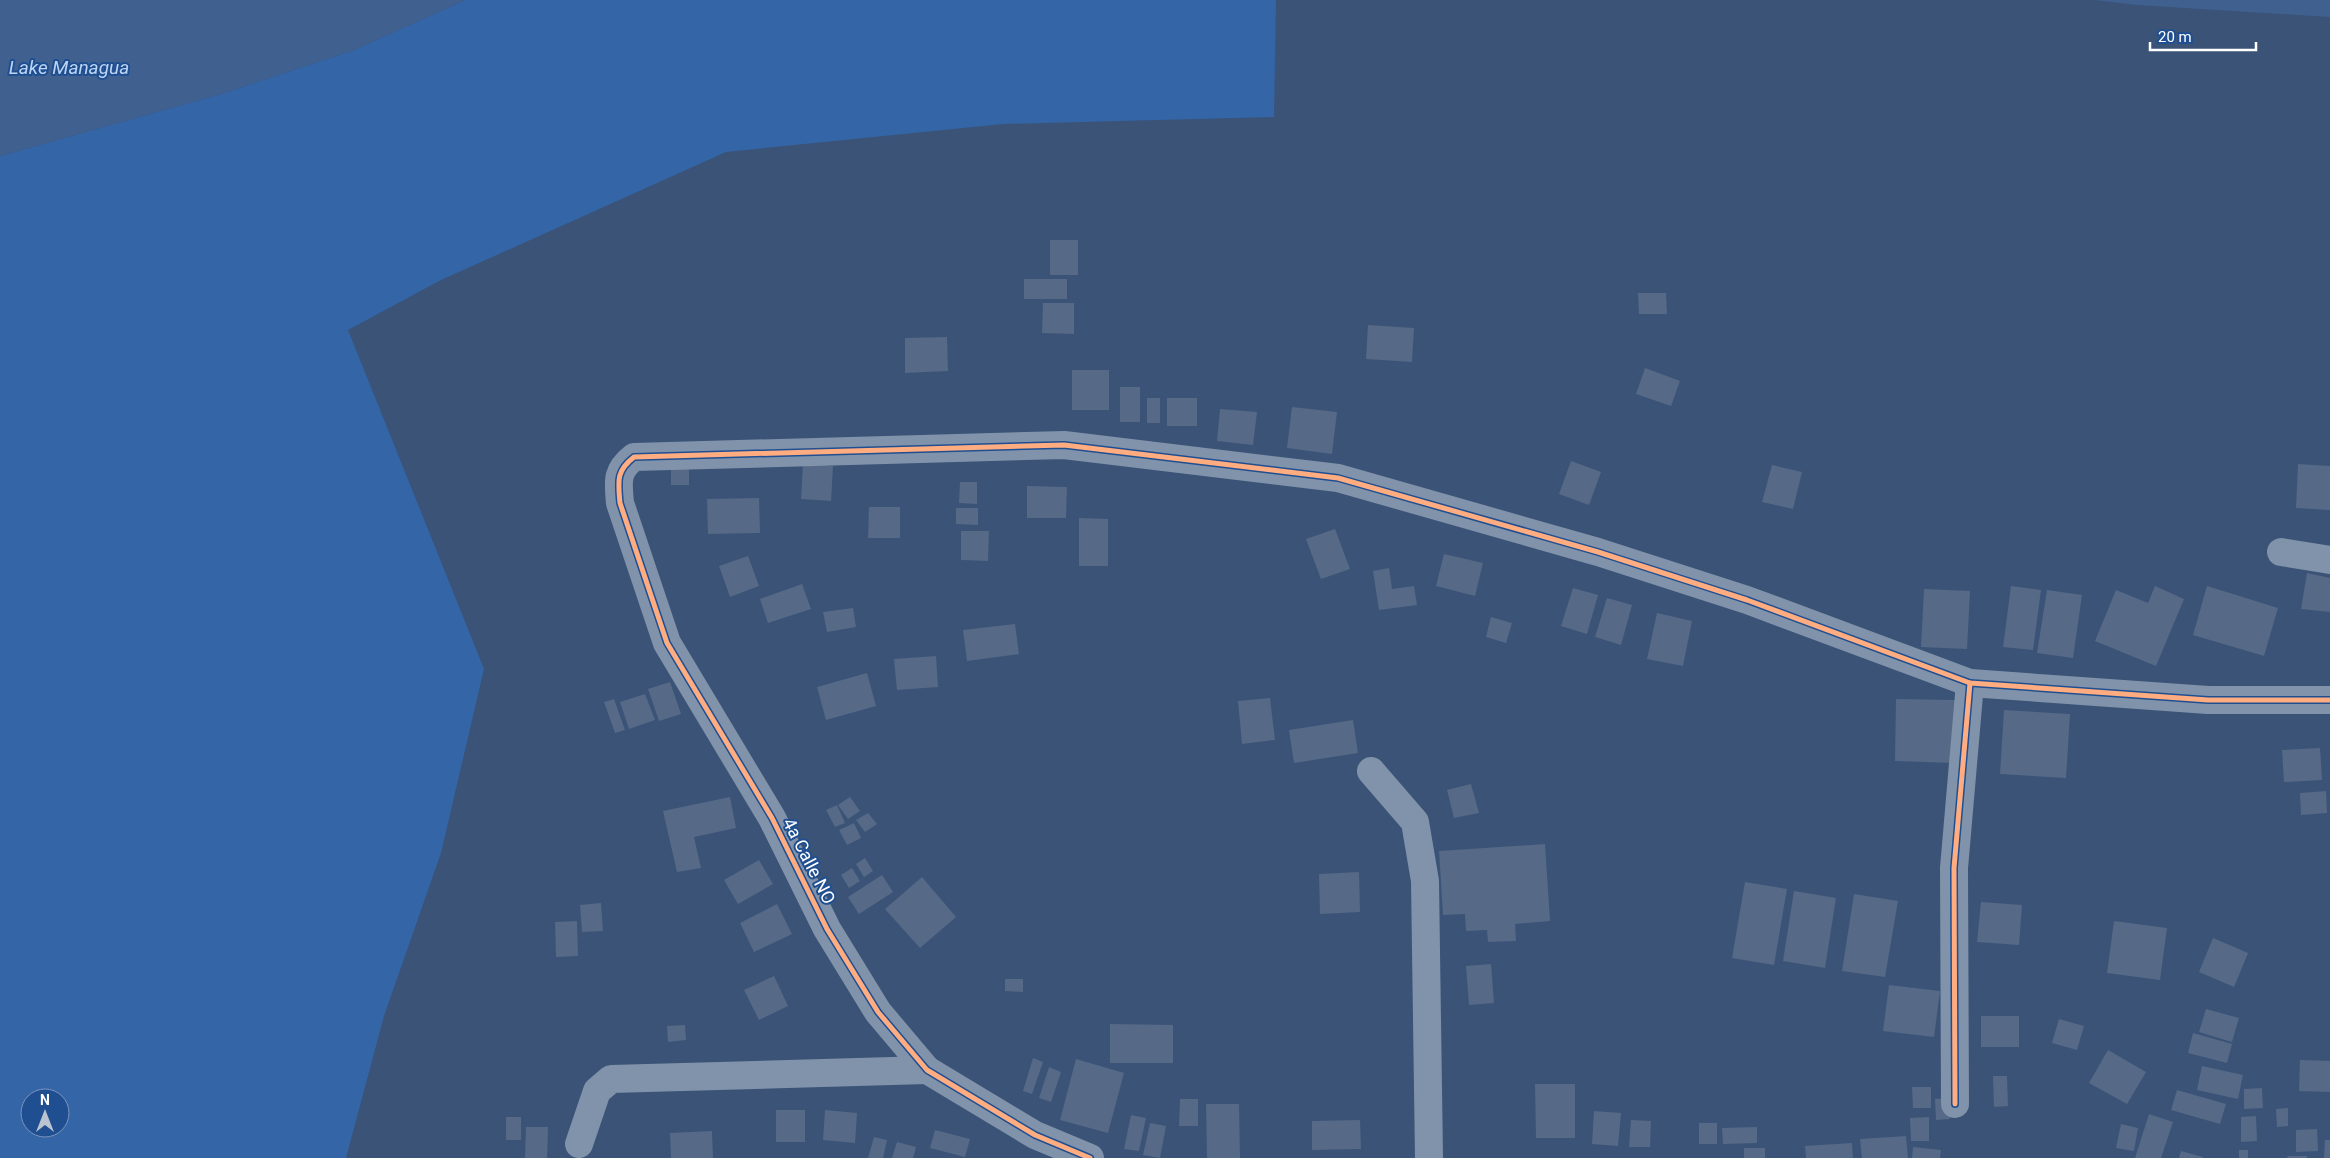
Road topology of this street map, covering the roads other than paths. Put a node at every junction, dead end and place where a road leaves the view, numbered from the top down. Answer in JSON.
{"nodes":[{"id":1,"x":2281,"y":552,"type":"dead end"},
{"id":2,"x":2330,"y":560,"type":"edge"},
{"id":3,"x":1970,"y":683,"type":"junction"},
{"id":4,"x":2330,"y":700,"type":"edge"},
{"id":5,"x":1370,"y":771,"type":"dead end"},
{"id":6,"x":927,"y":1070,"type":"junction"},
{"id":7,"x":1955,"y":1104,"type":"dead end"},
{"id":8,"x":579,"y":1144,"type":"dead end"},
{"id":9,"x":1090,"y":1158,"type":"edge"},
{"id":10,"x":1429,"y":1158,"type":"edge"}],
"edges":[{"from":1,"to":2,"type":"street"},
{"from":3,"to":4,"type":"street"},
{"from":3,"to":6,"type":"street","name":"4a Calle NO"},
{"from":3,"to":7,"type":"street"},
{"from":5,"to":10,"type":"street"},
{"from":6,"to":8,"type":"street"},
{"from":6,"to":9,"type":"street","name":"4a Calle NO"}]}
